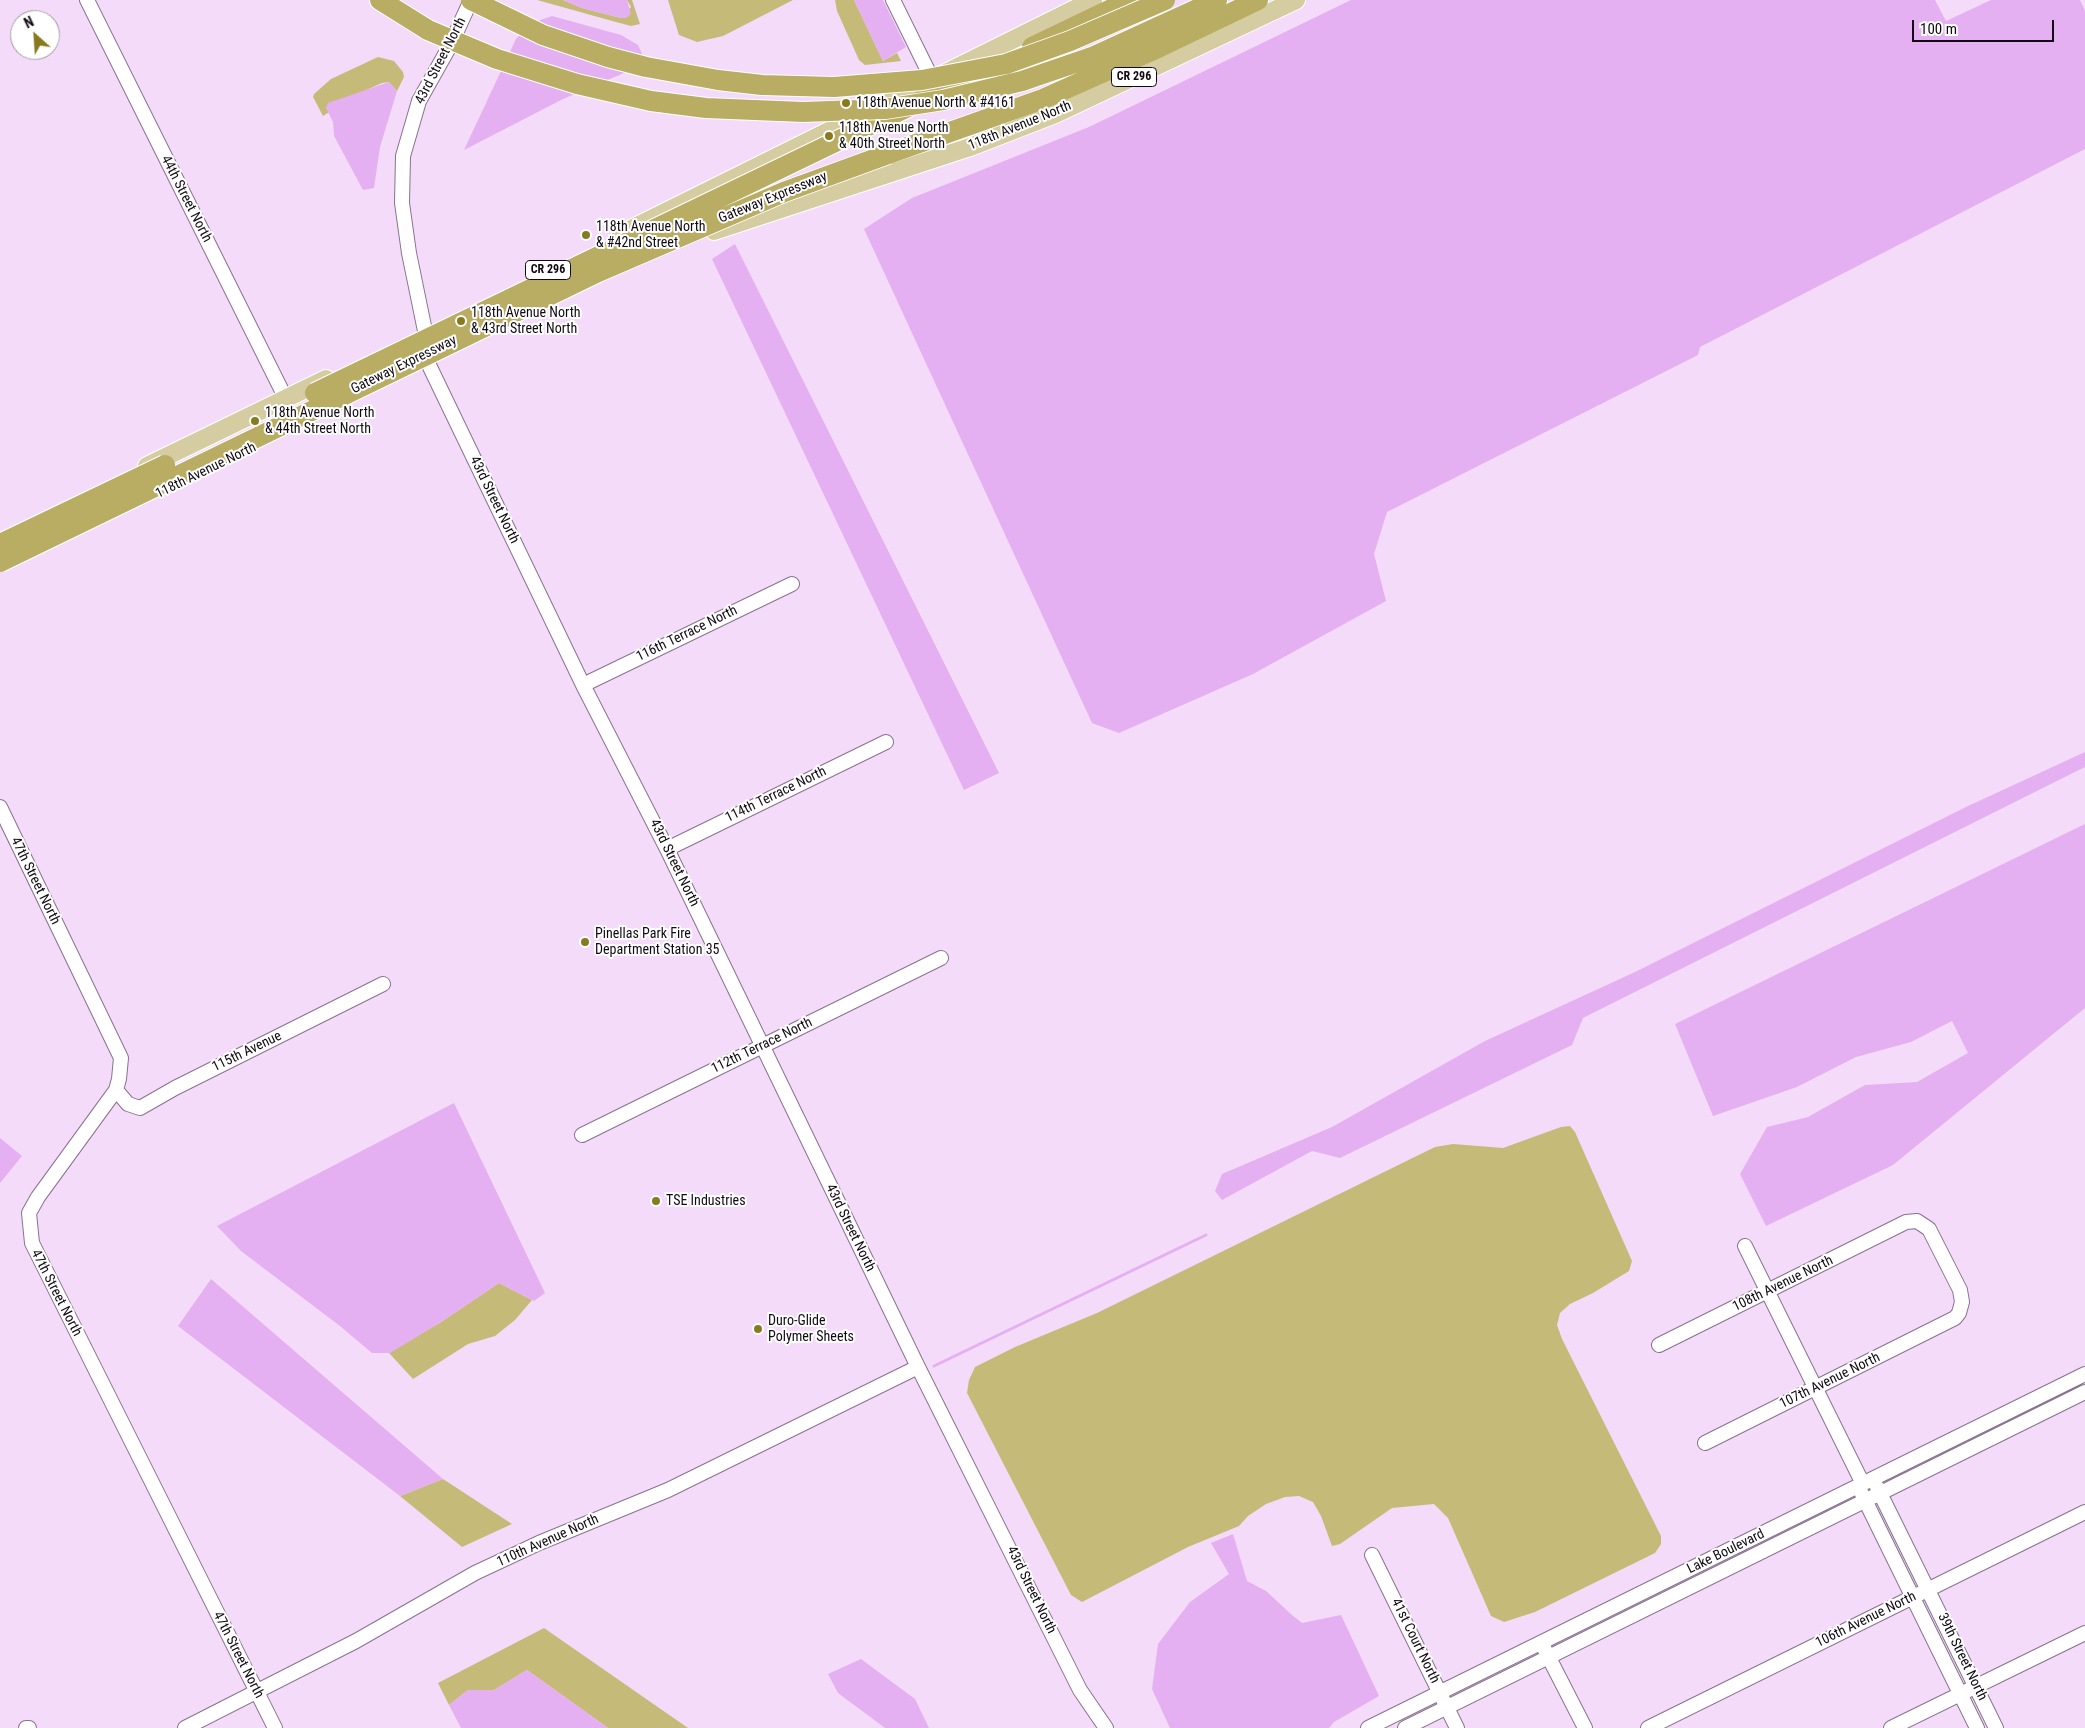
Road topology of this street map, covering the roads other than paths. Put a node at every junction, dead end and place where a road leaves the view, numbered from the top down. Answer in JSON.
{"nodes":[{"id":1,"x":87,"y":0,"type":"edge"},
{"id":2,"x":380,"y":0,"type":"edge"},
{"id":3,"x":471,"y":0,"type":"edge"},
{"id":4,"x":893,"y":0,"type":"edge"},
{"id":5,"x":1093,"y":0,"type":"edge"},
{"id":6,"x":1130,"y":0,"type":"edge"},
{"id":7,"x":1165,"y":0,"type":"edge"},
{"id":8,"x":1217,"y":0,"type":"edge"},
{"id":9,"x":1258,"y":0,"type":"edge"},
{"id":10,"x":1296,"y":0,"type":"edge"},
{"id":11,"x":933,"y":81,"type":"junction"},
{"id":12,"x":425,"y":331,"type":"junction"},
{"id":13,"x":428,"y":363,"type":"junction"},
{"id":14,"x":286,"y":399,"type":"junction"},
{"id":15,"x":0,"y":536,"type":"edge"},
{"id":16,"x":0,"y":544,"type":"edge"},
{"id":17,"x":0,"y":562,"type":"edge"},
{"id":18,"x":0,"y":571,"type":"edge"},
{"id":19,"x":792,"y":584,"type":"dead end"},
{"id":20,"x":583,"y":685,"type":"junction"},
{"id":21,"x":886,"y":742,"type":"dead end"},
{"id":22,"x":0,"y":807,"type":"edge"},
{"id":23,"x":667,"y":849,"type":"junction"},
{"id":24,"x":941,"y":958,"type":"dead end"},
{"id":25,"x":383,"y":984,"type":"dead end"},
{"id":26,"x":762,"y":1046,"type":"junction"},
{"id":27,"x":116,"y":1090,"type":"junction"},
{"id":28,"x":582,"y":1135,"type":"dead end"},
{"id":29,"x":1744,"y":1246,"type":"dead end"},
{"id":30,"x":1767,"y":1292,"type":"junction"},
{"id":31,"x":1955,"y":1318,"type":"joint"},
{"id":32,"x":1659,"y":1345,"type":"dead end"},
{"id":33,"x":918,"y":1368,"type":"junction"},
{"id":34,"x":2085,"y":1374,"type":"edge"},
{"id":35,"x":1816,"y":1388,"type":"junction"},
{"id":36,"x":2085,"y":1392,"type":"edge"},
{"id":37,"x":1705,"y":1443,"type":"dead end"},
{"id":38,"x":1865,"y":1483,"type":"junction"},
{"id":39,"x":1880,"y":1493,"type":"junction"},
{"id":40,"x":1866,"y":1500,"type":"junction"},
{"id":41,"x":2085,"y":1512,"type":"edge"},
{"id":42,"x":1372,"y":1555,"type":"dead end"},
{"id":43,"x":1928,"y":1590,"type":"junction"},
{"id":44,"x":1913,"y":1597,"type":"junction"},
{"id":45,"x":2085,"y":1633,"type":"edge"},
{"id":46,"x":1542,"y":1642,"type":"junction"},
{"id":47,"x":1549,"y":1656,"type":"junction"},
{"id":48,"x":1976,"y":1686,"type":"junction"},
{"id":49,"x":257,"y":1692,"type":"junction"},
{"id":50,"x":1440,"y":1692,"type":"junction"},
{"id":51,"x":1960,"y":1694,"type":"junction"},
{"id":52,"x":1447,"y":1707,"type":"junction"},
{"id":53,"x":185,"y":1728,"type":"edge"},
{"id":54,"x":275,"y":1728,"type":"edge"},
{"id":55,"x":1106,"y":1728,"type":"edge"},
{"id":56,"x":1368,"y":1728,"type":"edge"},
{"id":57,"x":1405,"y":1728,"type":"edge"},
{"id":58,"x":1457,"y":1728,"type":"edge"},
{"id":59,"x":1585,"y":1728,"type":"edge"},
{"id":60,"x":1648,"y":1728,"type":"edge"},
{"id":61,"x":1891,"y":1728,"type":"edge"},
{"id":62,"x":1977,"y":1728,"type":"edge"},
{"id":63,"x":1996,"y":1728,"type":"edge"}],
"edges":[{"from":1,"to":14,"type":"street","name":"44th Street North"},
{"from":2,"to":8,"type":"highway","bridge":true},
{"from":3,"to":7,"type":"highway","bridge":true},
{"from":3,"to":12,"type":"street","name":"43rd Street North"},
{"from":4,"to":11,"type":"street"},
{"from":5,"to":11,"type":"main road","number":"CR 296"},
{"from":6,"to":16,"type":"highway","name":"Gateway Expressway","bridge":true},
{"from":9,"to":17,"type":"highway","name":"Gateway Expressway","bridge":true},
{"from":10,"to":13,"type":"main road","name":"118th Avenue North","number":"CR 296"},
{"from":11,"to":12,"type":"main road","number":"CR 296"},
{"from":12,"to":13,"type":"street","name":"43rd Street North"},
{"from":12,"to":14,"type":"main road","number":"CR 296"},
{"from":13,"to":18,"type":"main road","name":"118th Avenue North","number":"CR 296"},
{"from":13,"to":20,"type":"street","name":"43rd Street North"},
{"from":14,"to":15,"type":"main road","number":"CR 296"},
{"from":19,"to":20,"type":"street","name":"116th Terrace North"},
{"from":20,"to":23,"type":"street","name":"43rd Street North"},
{"from":21,"to":23,"type":"street","name":"114th Terrace North"},
{"from":22,"to":27,"type":"street","name":"47th Street North"},
{"from":23,"to":26,"type":"street","name":"43rd Street North"},
{"from":24,"to":26,"type":"street","name":"112th Terrace North"},
{"from":25,"to":27,"type":"street","name":"115th Avenue"},
{"from":26,"to":28,"type":"street","name":"112th Terrace North"},
{"from":26,"to":33,"type":"street","name":"43rd Street North"},
{"from":27,"to":49,"type":"street","name":"47th Street North"},
{"from":29,"to":30,"type":"street","name":"39th Street North"},
{"from":30,"to":31,"type":"street","name":"108th Avenue North"},
{"from":30,"to":32,"type":"street","name":"108th Avenue North"},
{"from":30,"to":35,"type":"street","name":"39th Street North"},
{"from":31,"to":35,"type":"street","name":"107th Avenue North"},
{"from":33,"to":49,"type":"street","name":"110th Avenue North"},
{"from":33,"to":55,"type":"street","name":"43rd Street North"},
{"from":34,"to":38,"type":"street","name":"Lake Boulevard"},
{"from":35,"to":37,"type":"street","name":"107th Avenue North"},
{"from":35,"to":38,"type":"street","name":"39th Street North"},
{"from":36,"to":39,"type":"street","name":"Lake Boulevard"},
{"from":38,"to":39,"type":"street","name":"39th Street North"},
{"from":38,"to":40,"type":"street","name":"39th Street North"},
{"from":38,"to":46,"type":"street","name":"Lake Boulevard"},
{"from":39,"to":40,"type":"street","name":"Lake Boulevard"},
{"from":39,"to":43,"type":"street","name":"39th Street North"},
{"from":40,"to":44,"type":"street","name":"39th Street North"},
{"from":40,"to":47,"type":"street","name":"Lake Boulevard"},
{"from":41,"to":43,"type":"street","name":"106th Avenue North"},
{"from":42,"to":50,"type":"street","name":"41st Court North"},
{"from":43,"to":44,"type":"street","name":"106th Avenue North"},
{"from":43,"to":48,"type":"street","name":"39th Street North"},
{"from":44,"to":51,"type":"street","name":"39th Street North"},
{"from":44,"to":60,"type":"street","name":"106th Avenue North"},
{"from":45,"to":48,"type":"street"},
{"from":46,"to":47,"type":"street"},
{"from":46,"to":50,"type":"street","name":"Lake Boulevard"},
{"from":47,"to":52,"type":"street","name":"Lake Boulevard"},
{"from":47,"to":59,"type":"street"},
{"from":48,"to":51,"type":"street"},
{"from":48,"to":63,"type":"street","name":"39th Street North"},
{"from":49,"to":53,"type":"street","name":"110th Avenue North"},
{"from":49,"to":54,"type":"street","name":"47th Street North"},
{"from":50,"to":52,"type":"street","name":"41st Court North"},
{"from":50,"to":56,"type":"street","name":"Lake Boulevard"},
{"from":51,"to":61,"type":"street"},
{"from":51,"to":62,"type":"street","name":"39th Street North"},
{"from":52,"to":57,"type":"street","name":"Lake Boulevard"},
{"from":52,"to":58,"type":"street","name":"41st Court North"}]}
